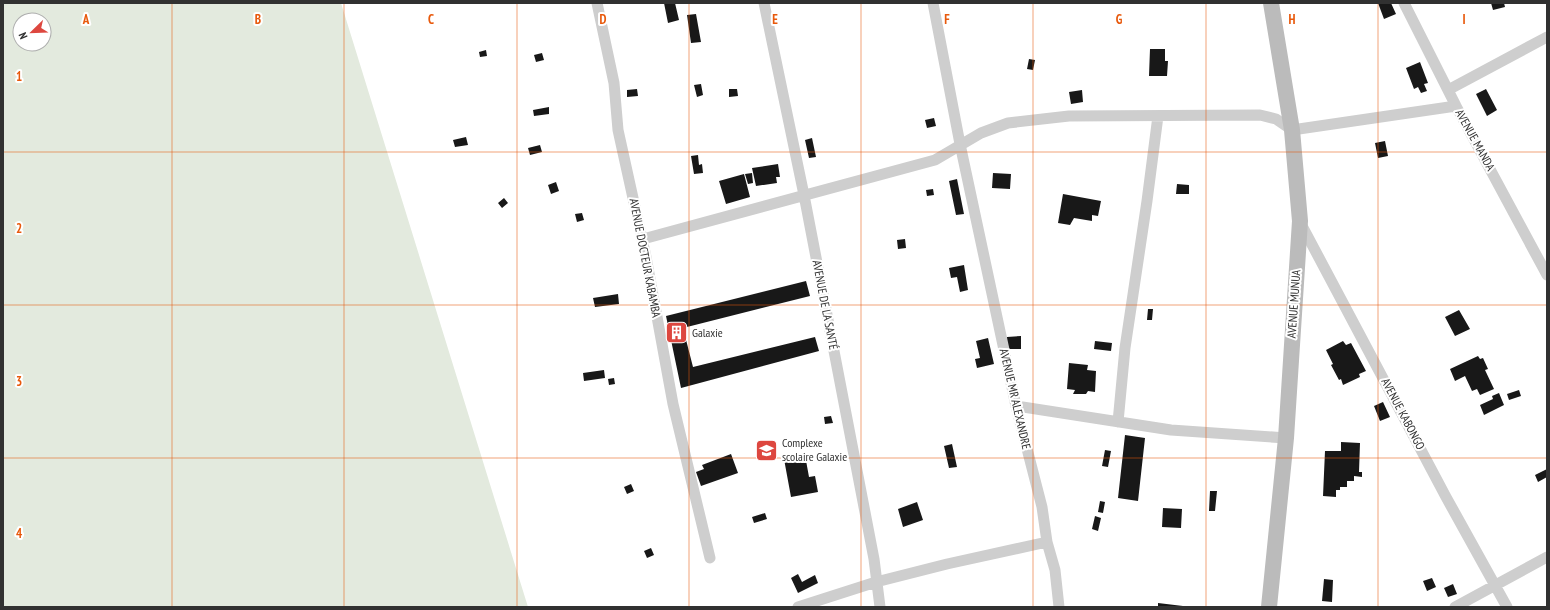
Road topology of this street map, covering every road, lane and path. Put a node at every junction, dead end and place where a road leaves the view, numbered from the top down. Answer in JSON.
{"nodes":[{"id":1,"x":597,"y":3,"type":"edge"},
{"id":2,"x":764,"y":3,"type":"edge"},
{"id":3,"x":932,"y":3,"type":"edge"},
{"id":4,"x":1271,"y":3,"type":"edge"},
{"id":5,"x":1404,"y":3,"type":"edge"},
{"id":6,"x":1547,"y":37,"type":"edge"},
{"id":7,"x":1448,"y":90,"type":"junction"},
{"id":8,"x":1456,"y":106,"type":"junction"},
{"id":9,"x":1158,"y":116,"type":"junction"},
{"id":10,"x":1292,"y":130,"type":"junction"},
{"id":11,"x":960,"y":144,"type":"junction"},
{"id":12,"x":804,"y":195,"type":"junction"},
{"id":13,"x":1300,"y":221,"type":"junction"},
{"id":14,"x":642,"y":239,"type":"junction"},
{"id":15,"x":1547,"y":276,"type":"edge"},
{"id":16,"x":1016,"y":406,"type":"junction"},
{"id":17,"x":1118,"y":422,"type":"junction"},
{"id":18,"x":1286,"y":438,"type":"junction"},
{"id":19,"x":1047,"y":542,"type":"junction"},
{"id":20,"x":1547,"y":556,"type":"edge"},
{"id":21,"x":710,"y":558,"type":"dead end"},
{"id":22,"x":876,"y":582,"type":"junction"},
{"id":23,"x":1496,"y":586,"type":"junction"},
{"id":24,"x":798,"y":607,"type":"edge"},
{"id":25,"x":880,"y":607,"type":"edge"},
{"id":26,"x":1059,"y":607,"type":"edge"},
{"id":27,"x":1269,"y":607,"type":"edge"},
{"id":28,"x":1455,"y":607,"type":"edge"},
{"id":29,"x":1507,"y":607,"type":"edge"}],
"edges":[{"from":1,"to":14,"type":"street","name":"AVENUE DOCTEUR KABAMBA"},
{"from":2,"to":12,"type":"street","name":"AVENUE DE LA SANTÉ"},
{"from":3,"to":11,"type":"street","name":"AVENUE MR ALEXANDRE"},
{"from":4,"to":10,"type":"main road","name":"AVENUE MUNUA"},
{"from":5,"to":7,"type":"street","name":"AVENUE MANDA"},
{"from":6,"to":7,"type":"street"},
{"from":7,"to":8,"type":"street","name":"AVENUE MANDA"},
{"from":8,"to":10,"type":"street"},
{"from":8,"to":15,"type":"street","name":"AVENUE MANDA"},
{"from":9,"to":10,"type":"street"},
{"from":9,"to":11,"type":"street"},
{"from":9,"to":17,"type":"street"},
{"from":10,"to":13,"type":"main road","name":"AVENUE MUNUA"},
{"from":11,"to":12,"type":"street"},
{"from":11,"to":16,"type":"street","name":"AVENUE MR ALEXANDRE"},
{"from":12,"to":14,"type":"street"},
{"from":12,"to":22,"type":"street","name":"AVENUE DE LA SANTÉ"},
{"from":13,"to":18,"type":"main road","name":"AVENUE MUNUA"},
{"from":13,"to":23,"type":"street","name":"AVENUE KABONGO"},
{"from":14,"to":21,"type":"street","name":"AVENUE DOCTEUR KABAMBA"},
{"from":16,"to":17,"type":"street"},
{"from":16,"to":19,"type":"street","name":"AVENUE MR ALEXANDRE"},
{"from":17,"to":18,"type":"street"},
{"from":18,"to":27,"type":"main road","name":"AVENUE MUNUA"},
{"from":19,"to":22,"type":"street"},
{"from":19,"to":26,"type":"street","name":"AVENUE MR ALEXANDRE"},
{"from":20,"to":23,"type":"street"},
{"from":22,"to":24,"type":"street"},
{"from":22,"to":25,"type":"street","name":"AVENUE DE LA SANTÉ"},
{"from":23,"to":28,"type":"street"},
{"from":23,"to":29,"type":"street","name":"AVENUE KABONGO"}]}
